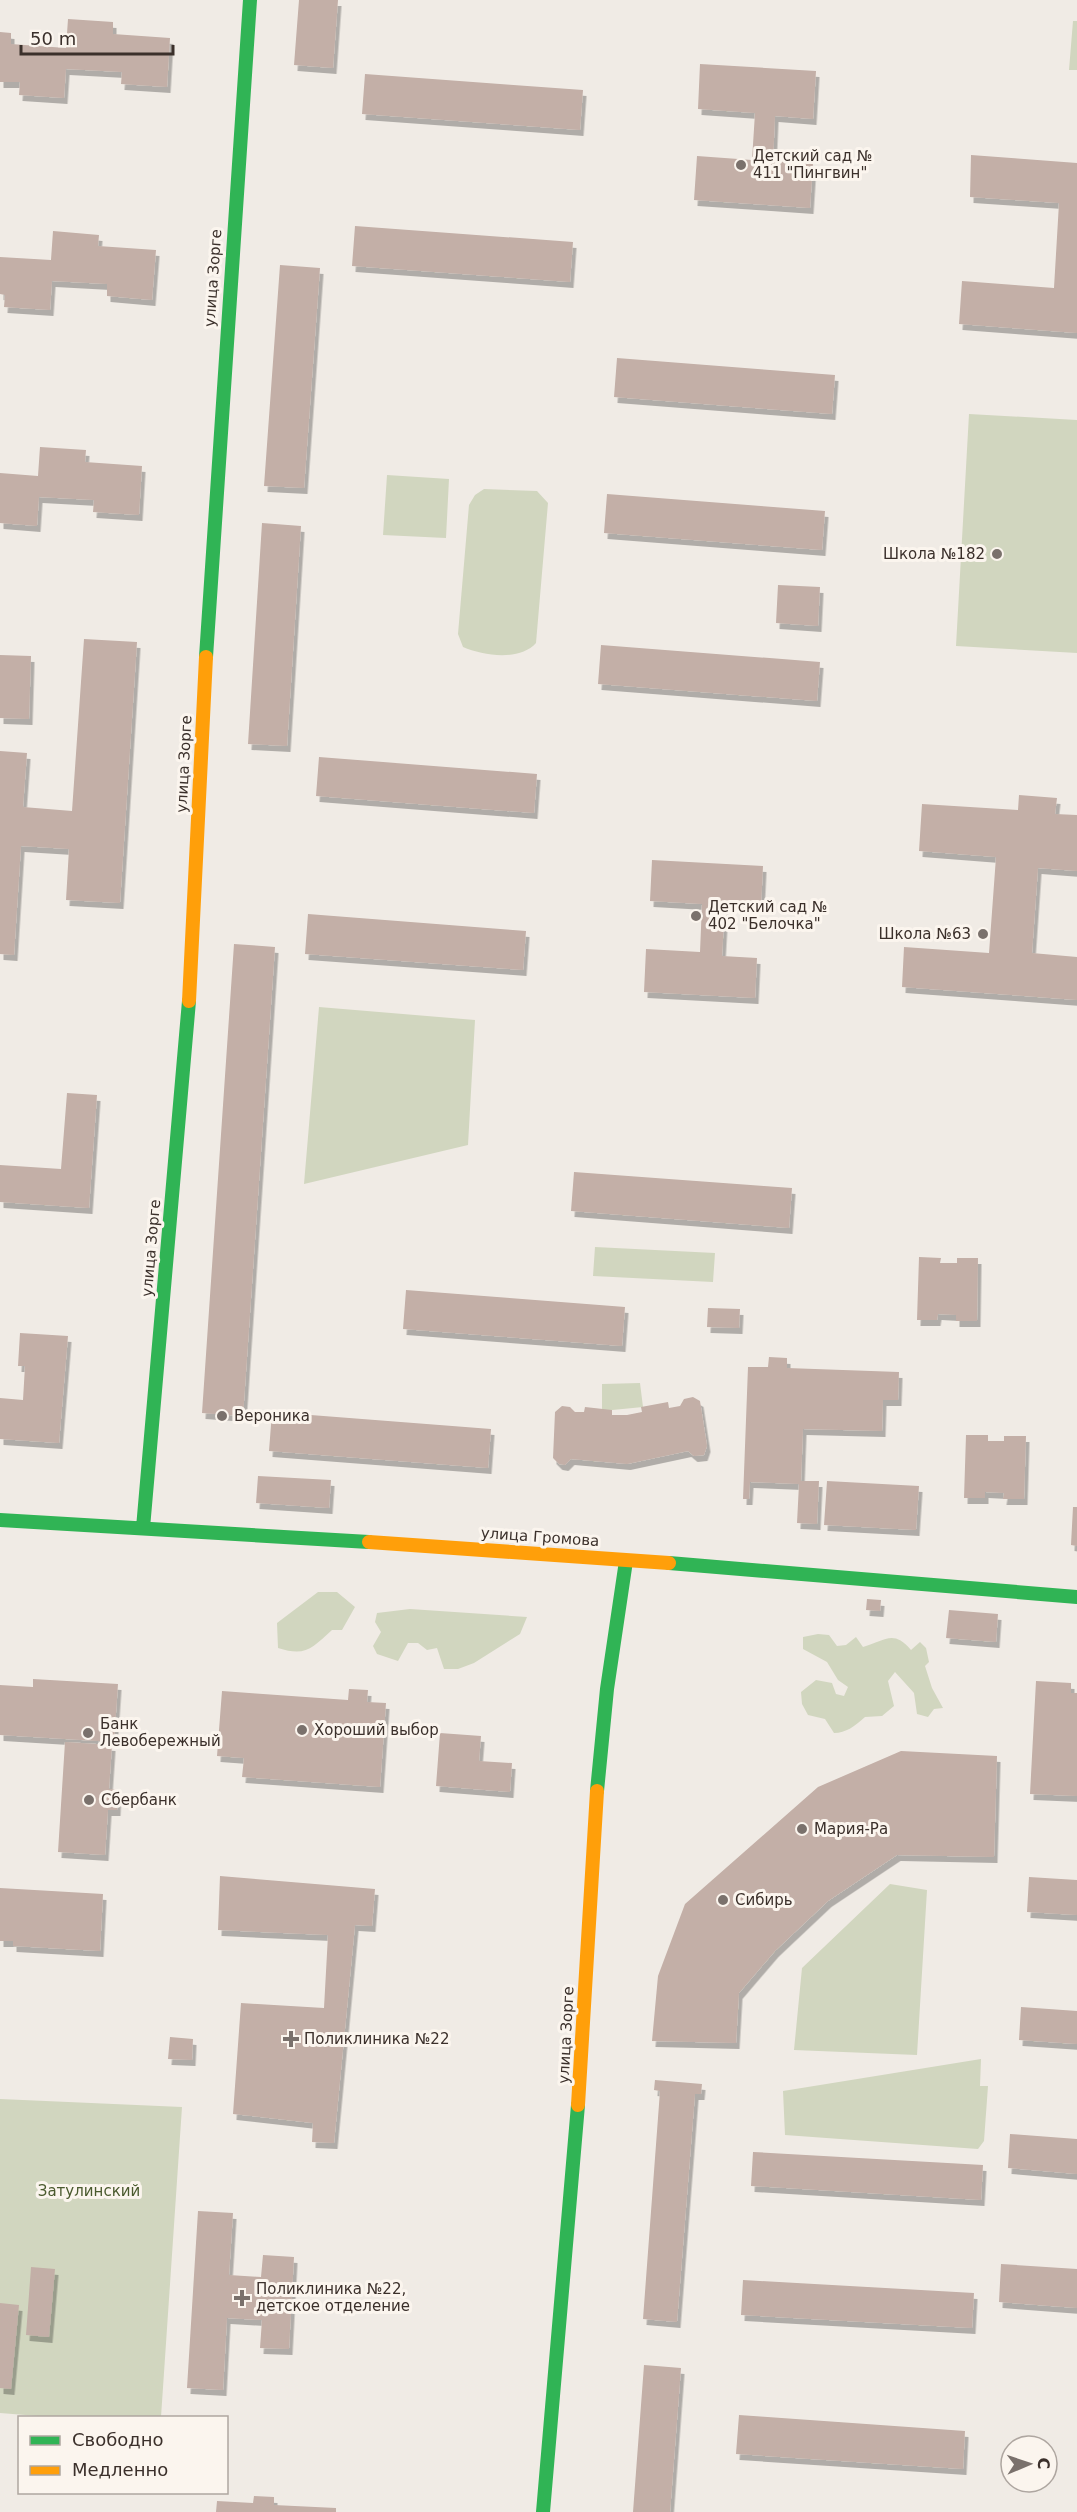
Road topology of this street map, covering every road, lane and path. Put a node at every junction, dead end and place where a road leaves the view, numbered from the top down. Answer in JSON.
{"nodes":[{"id":1,"x":250,"y":0,"type":"edge"},
{"id":2,"x":0,"y":1520,"type":"edge"},
{"id":3,"x":143,"y":1528,"type":"junction"},
{"id":4,"x":626,"y":1561,"type":"junction"},
{"id":5,"x":1077,"y":1597,"type":"edge"},
{"id":6,"x":543,"y":2512,"type":"edge"}],
"edges":[{"from":1,"to":3,"type":"street","name":"улица Зорге"},
{"from":2,"to":3,"type":"street","name":"улица Громова"},
{"from":3,"to":4,"type":"street","name":"улица Громова"},
{"from":4,"to":5,"type":"street","name":"улица Громова"},
{"from":4,"to":6,"type":"street","name":"улица Зорге"}]}
